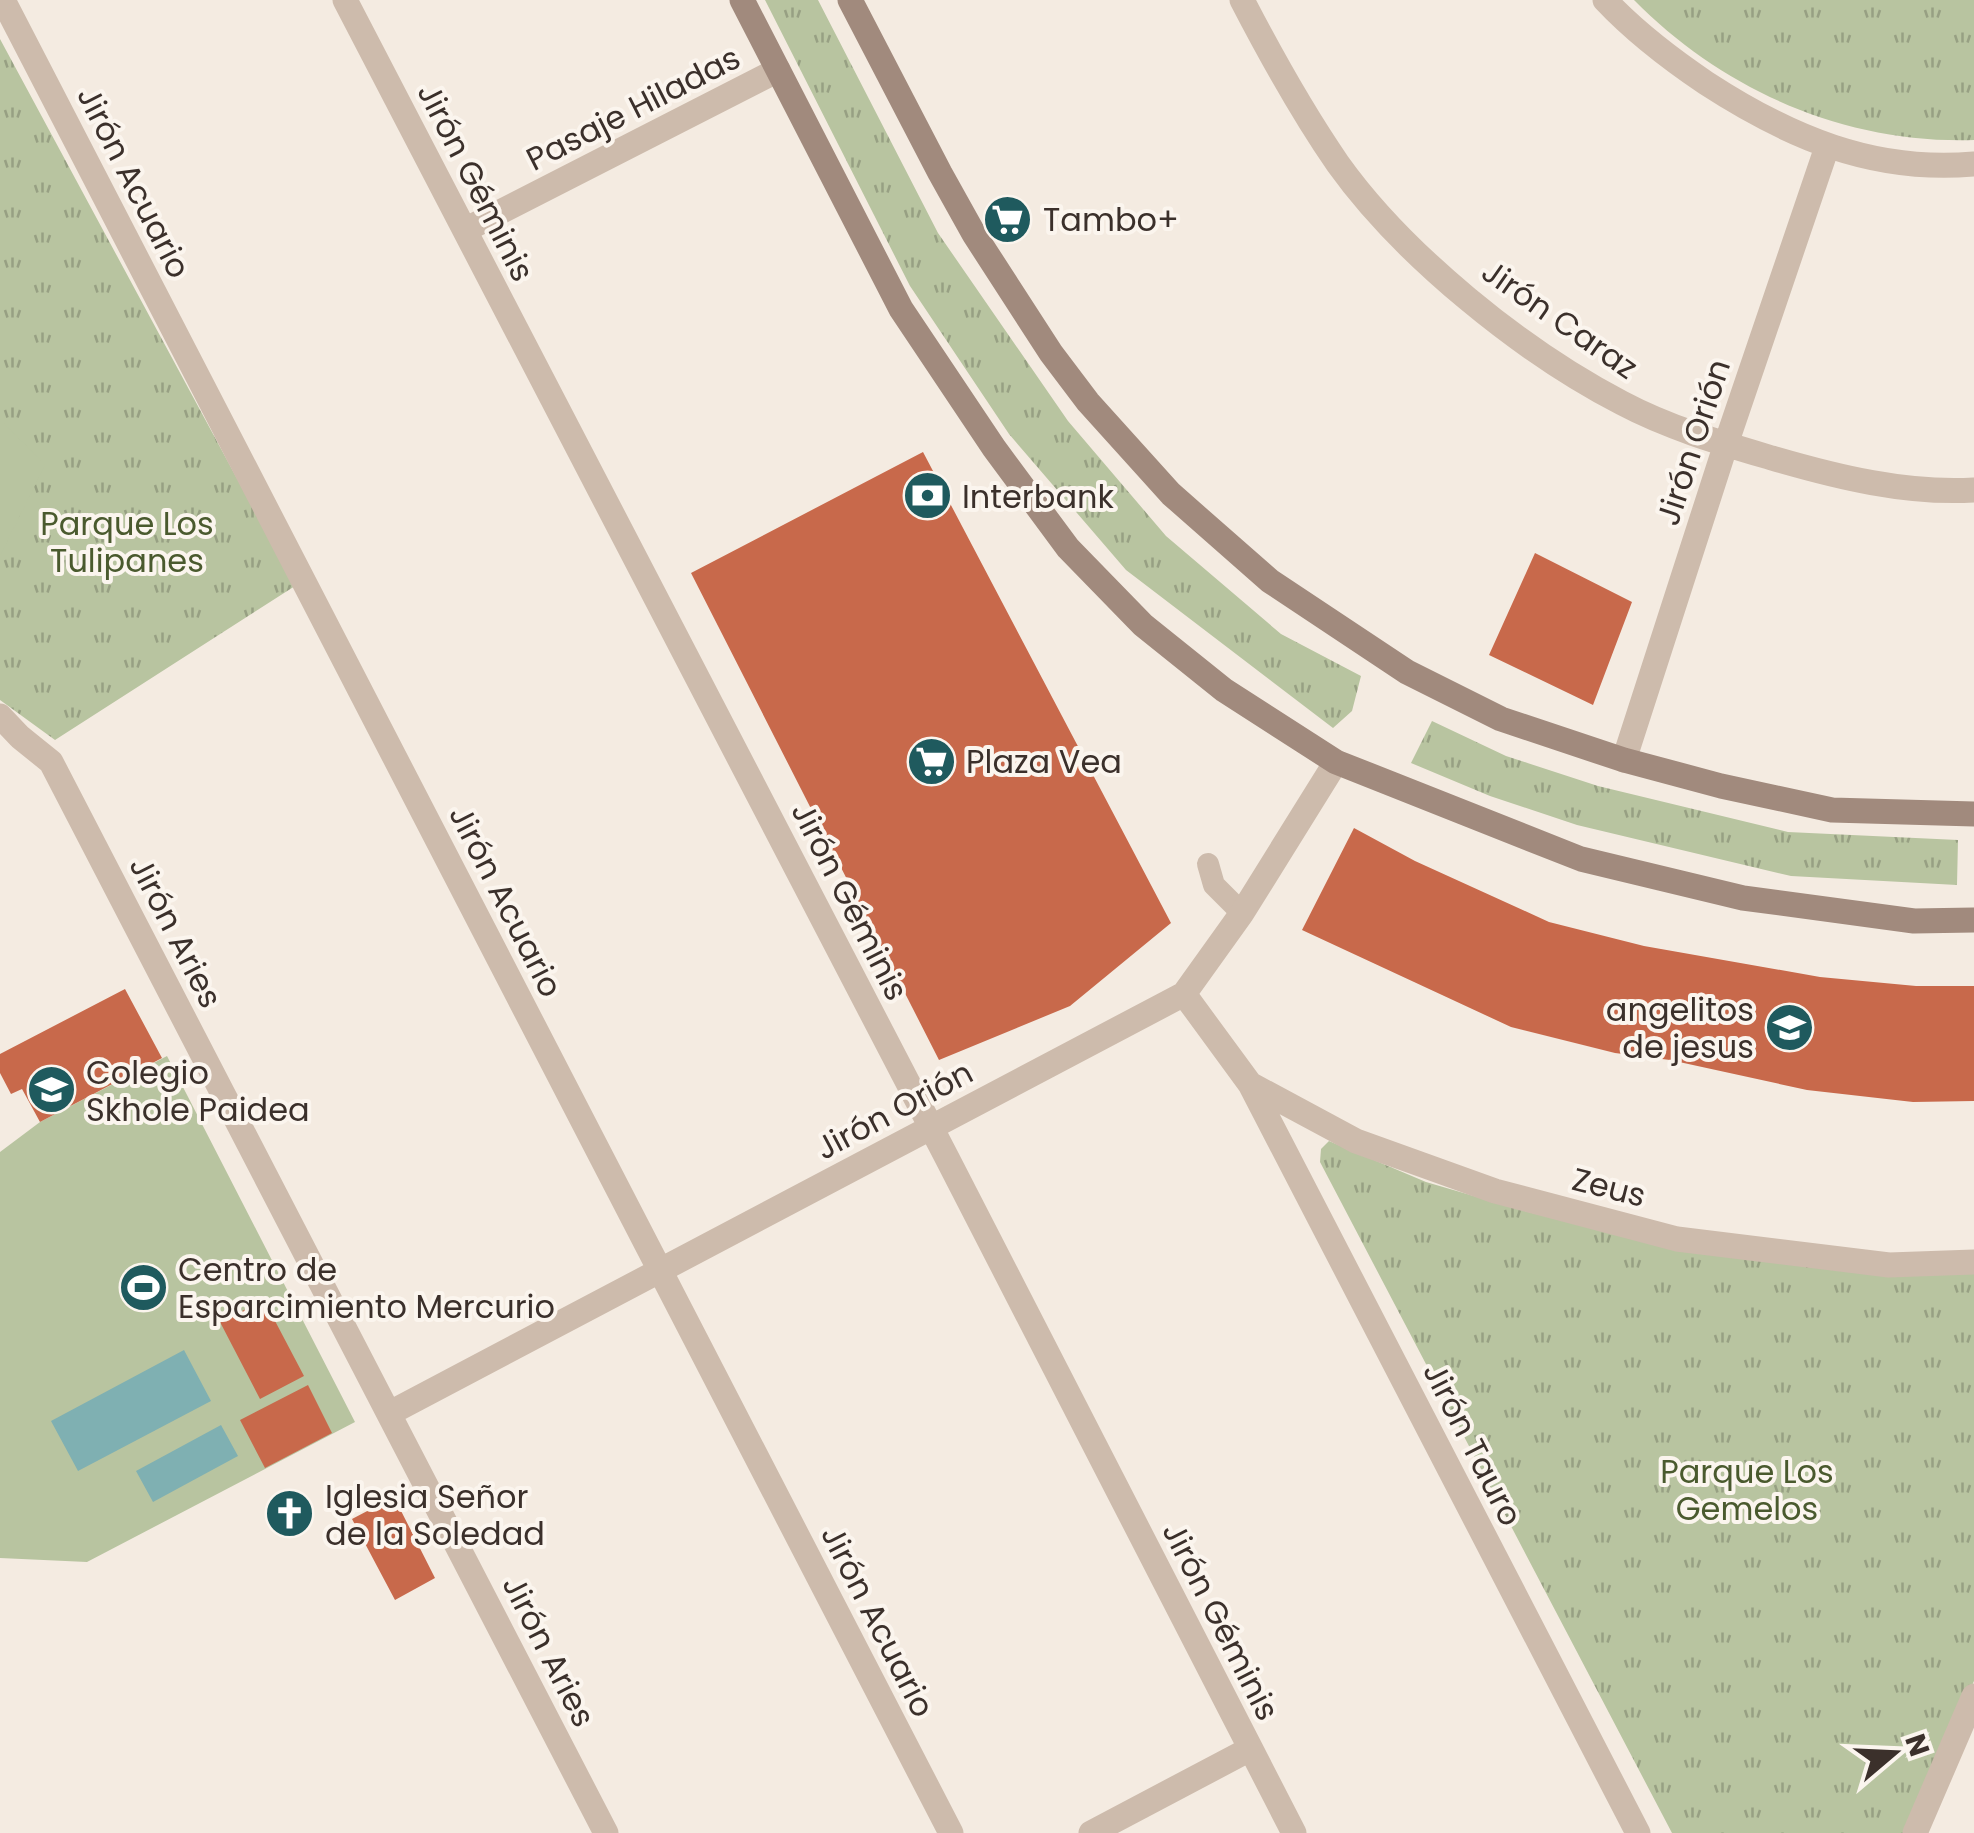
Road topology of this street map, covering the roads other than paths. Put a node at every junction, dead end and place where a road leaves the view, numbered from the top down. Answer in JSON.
{"nodes":[{"id":1,"x":3,"y":0,"type":"edge"},
{"id":2,"x":345,"y":0,"type":"edge"},
{"id":3,"x":742,"y":0,"type":"edge"},
{"id":4,"x":850,"y":0,"type":"edge"},
{"id":5,"x":1242,"y":0,"type":"edge"},
{"id":6,"x":1605,"y":0,"type":"edge"},
{"id":7,"x":778,"y":70,"type":"junction"},
{"id":8,"x":1827,"y":147,"type":"junction"},
{"id":9,"x":1974,"y":164,"type":"edge"},
{"id":10,"x":464,"y":230,"type":"junction"},
{"id":11,"x":1726,"y":444,"type":"junction"},
{"id":12,"x":1974,"y":490,"type":"edge"},
{"id":13,"x":0,"y":716,"type":"edge"},
{"id":14,"x":1624,"y":760,"type":"junction"},
{"id":15,"x":1336,"y":762,"type":"junction"},
{"id":16,"x":1974,"y":814,"type":"edge"},
{"id":17,"x":1208,"y":864,"type":"dead end"},
{"id":18,"x":1242,"y":913,"type":"junction"},
{"id":19,"x":1974,"y":920,"type":"edge"},
{"id":20,"x":1184,"y":994,"type":"junction"},
{"id":21,"x":1250,"y":1084,"type":"junction"},
{"id":22,"x":931,"y":1127,"type":"junction"},
{"id":23,"x":1974,"y":1262,"type":"edge"},
{"id":24,"x":660,"y":1271,"type":"junction"},
{"id":25,"x":390,"y":1413,"type":"junction"},
{"id":26,"x":1974,"y":1696,"type":"edge"},
{"id":27,"x":1250,"y":1748,"type":"junction"},
{"id":28,"x":606,"y":1833,"type":"edge"},
{"id":29,"x":951,"y":1833,"type":"edge"},
{"id":30,"x":1091,"y":1833,"type":"edge"},
{"id":31,"x":1294,"y":1833,"type":"edge"},
{"id":32,"x":1638,"y":1833,"type":"edge"},
{"id":33,"x":1915,"y":1833,"type":"edge"}],
"edges":[{"from":1,"to":24,"type":"street","name":"Jirón Acuario"},
{"from":2,"to":10,"type":"street","name":"Jirón Géminis"},
{"from":3,"to":7,"type":"main road"},
{"from":4,"to":14,"type":"main road"},
{"from":5,"to":11,"type":"street","name":"Jirón Caraz"},
{"from":6,"to":8,"type":"street"},
{"from":7,"to":10,"type":"street","name":"Pasaje Hiladas"},
{"from":7,"to":15,"type":"main road"},
{"from":8,"to":9,"type":"street"},
{"from":8,"to":11,"type":"street","name":"Jirón Orión"},
{"from":10,"to":22,"type":"street","name":"Jirón Géminis"},
{"from":11,"to":12,"type":"street","name":"Jirón Caraz"},
{"from":11,"to":14,"type":"street","name":"Jirón Orión"},
{"from":13,"to":25,"type":"street","name":"Jirón Aries"},
{"from":14,"to":16,"type":"main road"},
{"from":15,"to":18,"type":"street","name":"Jirón Orión"},
{"from":15,"to":19,"type":"main road"},
{"from":17,"to":18,"type":"lane"},
{"from":18,"to":20,"type":"street","name":"Jirón Orión"},
{"from":20,"to":21,"type":"street","name":"Jirón Tauro"},
{"from":20,"to":22,"type":"street","name":"Jirón Orión"},
{"from":21,"to":23,"type":"street","name":"Zeus"},
{"from":21,"to":32,"type":"street","name":"Jirón Tauro"},
{"from":22,"to":24,"type":"street","name":"Jirón Orión"},
{"from":22,"to":27,"type":"street","name":"Jirón Géminis"},
{"from":24,"to":25,"type":"street","name":"Jirón Orión"},
{"from":24,"to":29,"type":"street","name":"Jirón Acuario"},
{"from":25,"to":28,"type":"street","name":"Jirón Aries"},
{"from":26,"to":33,"type":"street"},
{"from":27,"to":30,"type":"street"},
{"from":27,"to":31,"type":"street","name":"Jirón Géminis"}]}
